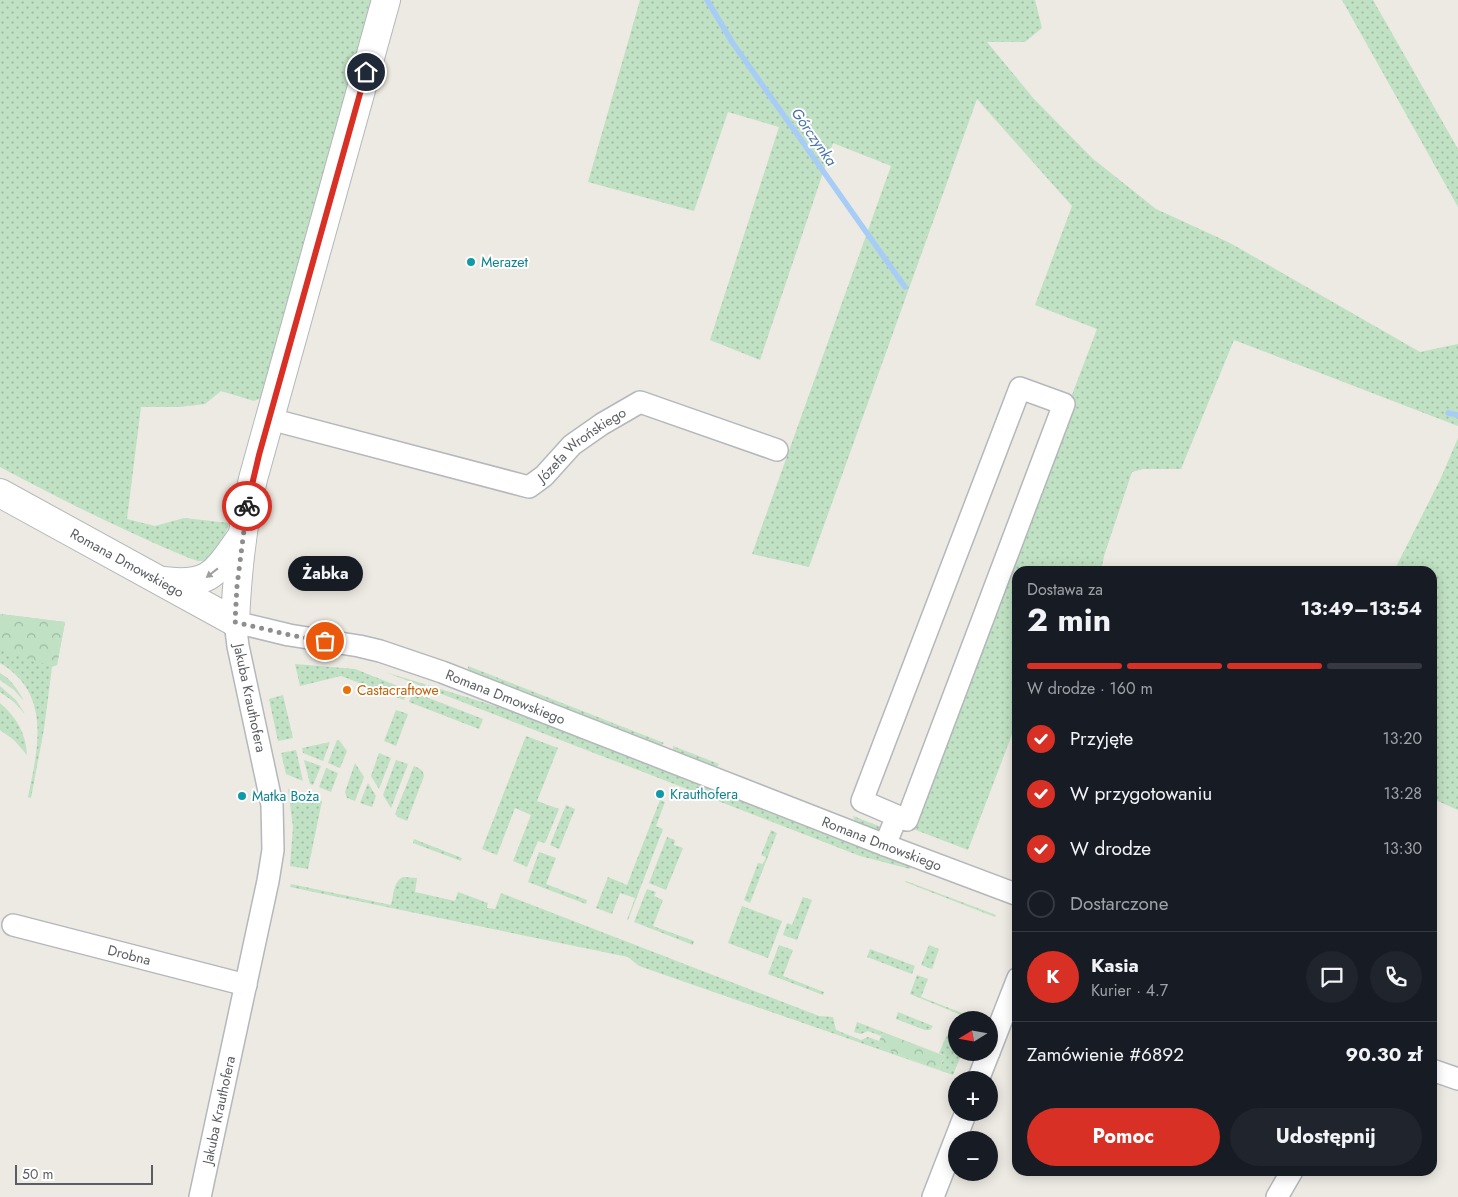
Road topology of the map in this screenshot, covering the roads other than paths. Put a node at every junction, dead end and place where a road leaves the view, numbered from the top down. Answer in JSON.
{"nodes":[{"id":1,"x":386,"y":0,"type":"edge"},
{"id":2,"x":270,"y":419,"type":"junction"},
{"id":3,"x":777,"y":450,"type":"dead end"},
{"id":4,"x":0,"y":494,"type":"edge"},
{"id":5,"x":242,"y":536,"type":"junction"},
{"id":6,"x":159,"y":580,"type":"junction"},
{"id":7,"x":235,"y":622,"type":"junction"},
{"id":8,"x":897,"y":816,"type":"junction"},
{"id":9,"x":885,"y":845,"type":"junction"},
{"id":10,"x":1012,"y":893,"type":"edge"},
{"id":11,"x":13,"y":925,"type":"dead end"},
{"id":12,"x":246,"y":986,"type":"junction"},
{"id":13,"x":1012,"y":993,"type":"edge"},
{"id":14,"x":998,"y":1029,"type":"edge"},
{"id":15,"x":1437,"y":1072,"type":"edge"},
{"id":16,"x":1458,"y":1079,"type":"edge"},
{"id":17,"x":963,"y":1121,"type":"edge"},
{"id":18,"x":1289,"y":1176,"type":"edge"},
{"id":19,"x":200,"y":1197,"type":"edge"},
{"id":20,"x":934,"y":1197,"type":"edge"},
{"id":21,"x":1277,"y":1197,"type":"edge"}],
"edges":[{"from":1,"to":2,"type":"street","name":"Jakuba Krauthofera"},
{"from":2,"to":3,"type":"street","name":"Józefa Wrońskiego"},
{"from":2,"to":5,"type":"street","name":"Jakuba Krauthofera"},
{"from":4,"to":6,"type":"street","name":"Romana Dmowskiego"},
{"from":5,"to":6,"type":"street","one_way":true},
{"from":5,"to":7,"type":"street","name":"Jakuba Krauthofera"},
{"from":6,"to":7,"type":"street","name":"Romana Dmowskiego"},
{"from":7,"to":9,"type":"street","name":"Romana Dmowskiego"},
{"from":7,"to":12,"type":"street","name":"Jakuba Krauthofera"},
{"from":8,"to":8,"type":"street"},
{"from":8,"to":9,"type":"street"},
{"from":9,"to":10,"type":"street","name":"Romana Dmowskiego"},
{"from":11,"to":12,"type":"street","name":"Drobna"},
{"from":12,"to":19,"type":"street","name":"Jakuba Krauthofera"},
{"from":13,"to":14,"type":"street"},
{"from":15,"to":16,"type":"street"},
{"from":17,"to":20,"type":"street"},
{"from":18,"to":21,"type":"street"}]}
